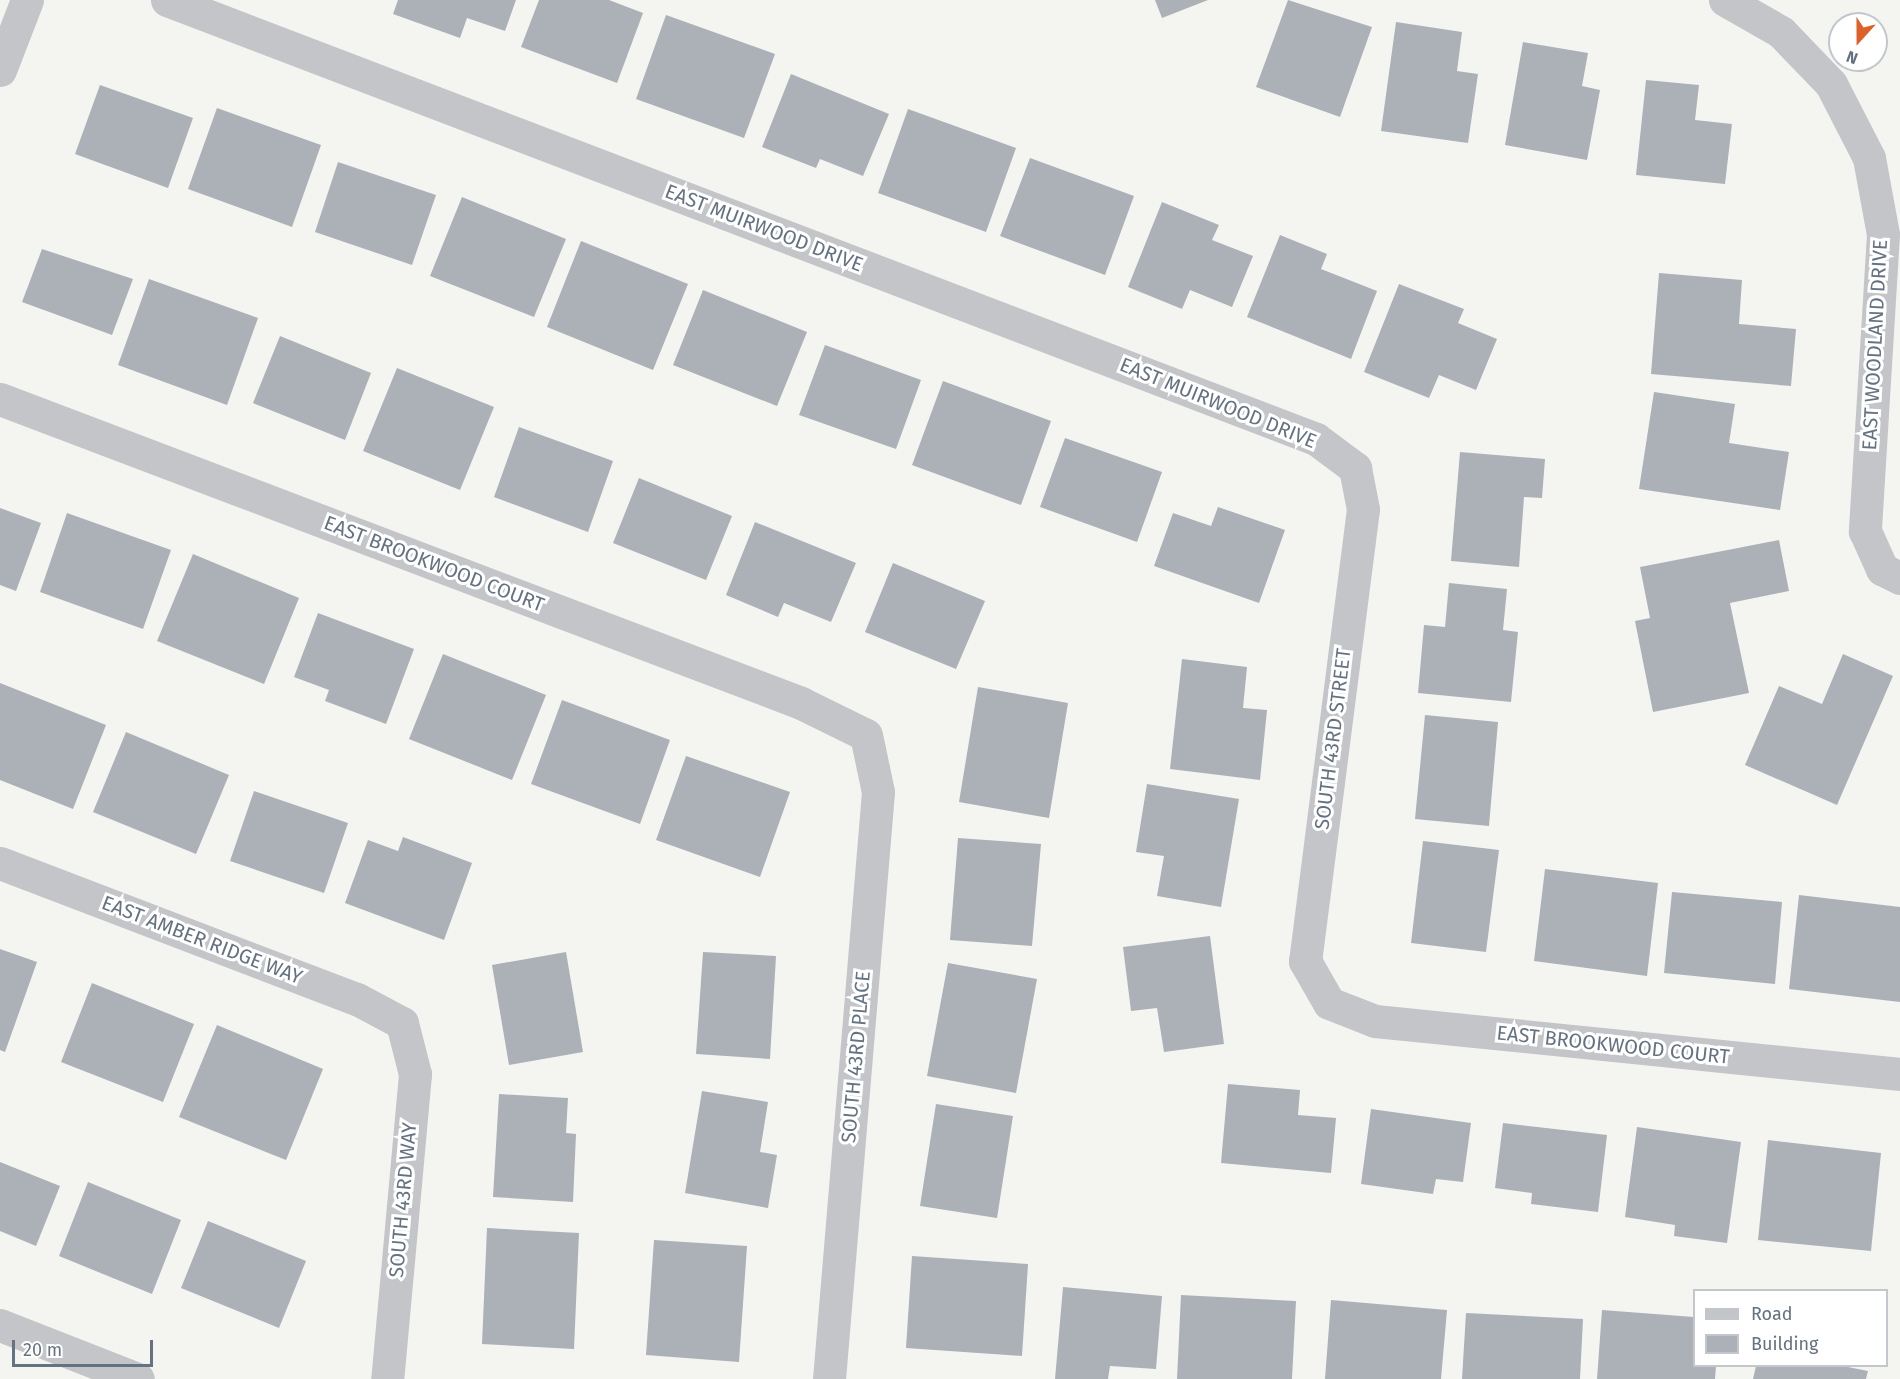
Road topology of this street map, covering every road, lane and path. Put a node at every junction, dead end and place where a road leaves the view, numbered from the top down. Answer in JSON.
{"nodes":[{"id":1,"x":27,"y":0,"type":"edge"},
{"id":2,"x":167,"y":0,"type":"edge"},
{"id":3,"x":1725,"y":0,"type":"edge"},
{"id":4,"x":0,"y":70,"type":"edge"},
{"id":5,"x":0,"y":399,"type":"edge"},
{"id":6,"x":1355,"y":468,"type":"joint"},
{"id":7,"x":1891,"y":574,"type":"edge"},
{"id":8,"x":866,"y":735,"type":"joint"},
{"id":9,"x":0,"y":863,"type":"edge"},
{"id":10,"x":1329,"y":1004,"type":"joint"},
{"id":11,"x":402,"y":1023,"type":"joint"},
{"id":12,"x":1900,"y":1074,"type":"edge"},
{"id":13,"x":0,"y":1325,"type":"edge"},
{"id":14,"x":138,"y":1379,"type":"edge"},
{"id":15,"x":387,"y":1379,"type":"edge"},
{"id":16,"x":829,"y":1379,"type":"edge"}],
"edges":[{"from":1,"to":4,"type":"street"},
{"from":2,"to":6,"type":"street","name":"EAST MUIRWOOD DRIVE"},
{"from":3,"to":7,"type":"street","name":"EAST WOODLAND DRIVE"},
{"from":5,"to":8,"type":"street","name":"EAST BROOKWOOD COURT"},
{"from":6,"to":10,"type":"street","name":"SOUTH 43RD STREET"},
{"from":8,"to":16,"type":"street","name":"SOUTH 43RD PLACE"},
{"from":9,"to":11,"type":"street","name":"EAST AMBER RIDGE WAY"},
{"from":10,"to":12,"type":"street","name":"EAST BROOKWOOD COURT"},
{"from":11,"to":15,"type":"street","name":"SOUTH 43RD WAY"},
{"from":13,"to":14,"type":"street"}]}
